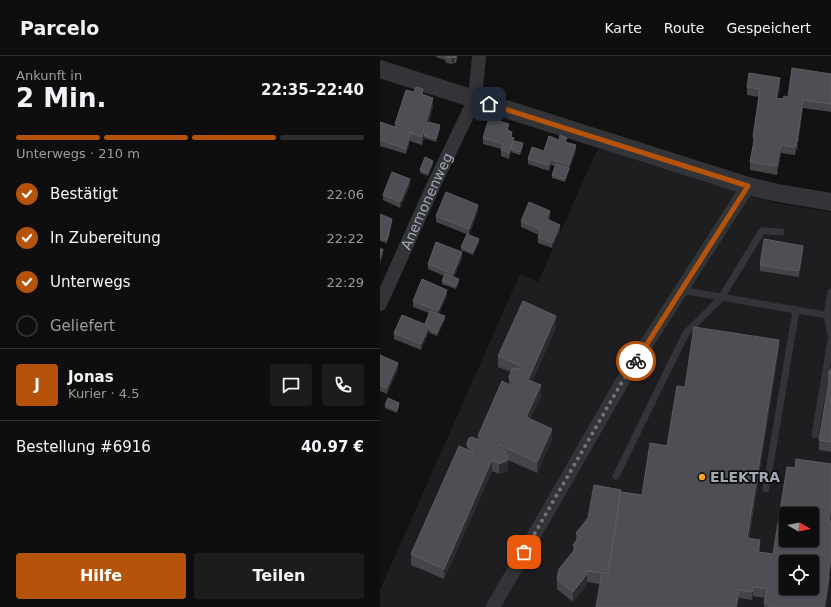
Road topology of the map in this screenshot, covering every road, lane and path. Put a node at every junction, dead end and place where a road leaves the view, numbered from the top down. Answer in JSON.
{"nodes":[{"id":1,"x":479,"y":56,"type":"edge"},
{"id":2,"x":380,"y":69,"type":"edge"},
{"id":3,"x":475,"y":99,"type":"junction"},
{"id":4,"x":748,"y":186,"type":"junction"},
{"id":5,"x":831,"y":202,"type":"edge"},
{"id":6,"x":781,"y":232,"type":"dead end"},
{"id":7,"x":681,"y":290,"type":"junction"},
{"id":8,"x":831,"y":292,"type":"edge"},
{"id":9,"x":720,"y":298,"type":"junction"},
{"id":10,"x":380,"y":304,"type":"edge"},
{"id":11,"x":796,"y":310,"type":"junction"},
{"id":12,"x":827,"y":315,"type":"junction"},
{"id":13,"x":831,"y":334,"type":"edge"},
{"id":14,"x":831,"y":340,"type":"edge"},
{"id":15,"x":815,"y":435,"type":"dead end"},
{"id":16,"x":616,"y":476,"type":"dead end"},
{"id":17,"x":766,"y":489,"type":"dead end"},
{"id":18,"x":495,"y":606,"type":"edge"}],
"edges":[{"from":1,"to":3,"type":"street"},
{"from":2,"to":3,"type":"street"},
{"from":3,"to":4,"type":"street"},
{"from":3,"to":10,"type":"street","name":"Anemonenweg"},
{"from":4,"to":5,"type":"street"},
{"from":4,"to":7,"type":"street"},
{"from":6,"to":9,"type":"lane"},
{"from":7,"to":9,"type":"lane"},
{"from":7,"to":18,"type":"street"},
{"from":8,"to":12,"type":"lane"},
{"from":9,"to":11,"type":"lane"},
{"from":9,"to":16,"type":"lane"},
{"from":11,"to":12,"type":"lane"},
{"from":11,"to":17,"type":"lane"},
{"from":12,"to":13,"type":"lane"},
{"from":14,"to":15,"type":"lane"}]}
